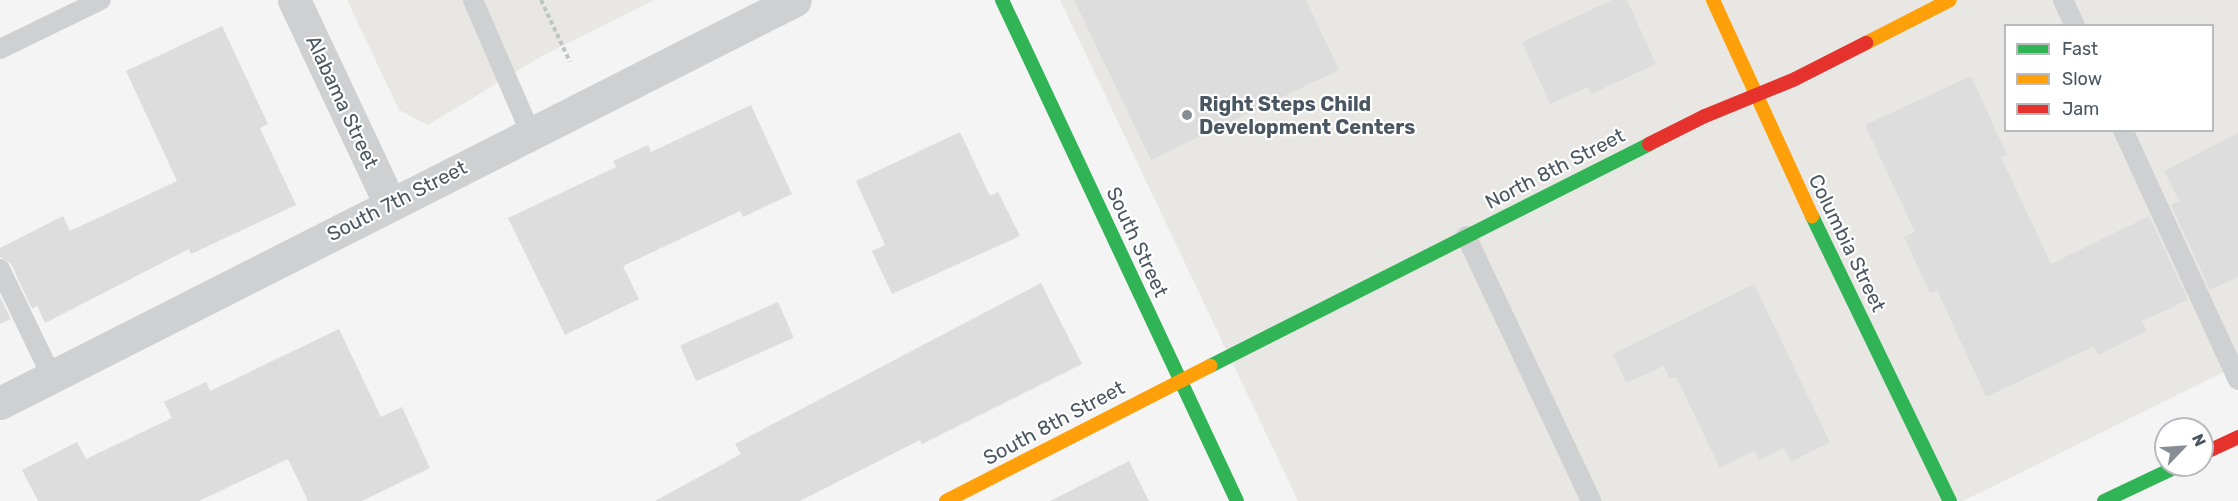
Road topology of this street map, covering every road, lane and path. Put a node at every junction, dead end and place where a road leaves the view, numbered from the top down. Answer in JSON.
{"nodes":[{"id":1,"x":101,"y":0,"type":"edge"},
{"id":2,"x":294,"y":0,"type":"edge"},
{"id":3,"x":473,"y":0,"type":"edge"},
{"id":4,"x":541,"y":0,"type":"edge"},
{"id":5,"x":795,"y":0,"type":"edge"},
{"id":6,"x":1002,"y":0,"type":"edge"},
{"id":7,"x":1713,"y":0,"type":"edge"},
{"id":8,"x":1950,"y":0,"type":"edge"},
{"id":9,"x":2063,"y":0,"type":"edge"},
{"id":10,"x":2073,"y":24,"type":"edge"},
{"id":11,"x":0,"y":49,"type":"edge"},
{"id":12,"x":570,"y":62,"type":"dead end"},
{"id":13,"x":1756,"y":95,"type":"junction"},
{"id":14,"x":2124,"y":132,"type":"edge"},
{"id":15,"x":531,"y":134,"type":"junction"},
{"id":16,"x":390,"y":204,"type":"junction"},
{"id":17,"x":1466,"y":236,"type":"junction"},
{"id":18,"x":0,"y":269,"type":"edge"},
{"id":19,"x":52,"y":377,"type":"junction"},
{"id":20,"x":1180,"y":379,"type":"junction"},
{"id":21,"x":2238,"y":380,"type":"edge"},
{"id":22,"x":0,"y":403,"type":"edge"},
{"id":23,"x":2238,"y":437,"type":"edge"},
{"id":24,"x":2214,"y":448,"type":"edge"},
{"id":25,"x":2155,"y":477,"type":"edge"},
{"id":26,"x":946,"y":501,"type":"edge"},
{"id":27,"x":1237,"y":501,"type":"edge"},
{"id":28,"x":1591,"y":501,"type":"edge"},
{"id":29,"x":1950,"y":501,"type":"edge"},
{"id":30,"x":2104,"y":501,"type":"edge"}],
"edges":[{"from":1,"to":11,"type":"lane"},
{"from":2,"to":16,"type":"street","name":"Alabama Street"},
{"from":3,"to":15,"type":"lane"},
{"from":4,"to":12,"type":"path"},
{"from":5,"to":15,"type":"street","name":"South 7th Street"},
{"from":6,"to":20,"type":"main road","name":"South Street"},
{"from":7,"to":13,"type":"main road","name":"Columbia Street"},
{"from":8,"to":13,"type":"main road","name":"North 8th Street"},
{"from":9,"to":10,"type":"lane"},
{"from":13,"to":17,"type":"main road","name":"North 8th Street"},
{"from":13,"to":29,"type":"main road","name":"Columbia Street"},
{"from":14,"to":21,"type":"lane"},
{"from":15,"to":16,"type":"street","name":"South 7th Street"},
{"from":16,"to":19,"type":"street","name":"South 7th Street"},
{"from":17,"to":20,"type":"main road","name":"North 8th Street"},
{"from":17,"to":28,"type":"lane"},
{"from":18,"to":19,"type":"lane"},
{"from":19,"to":22,"type":"street","name":"South 7th Street"},
{"from":20,"to":26,"type":"main road","name":"South 8th Street"},
{"from":20,"to":27,"type":"main road","name":"South Street"},
{"from":23,"to":24,"type":"main road"},
{"from":25,"to":30,"type":"main road"}]}
